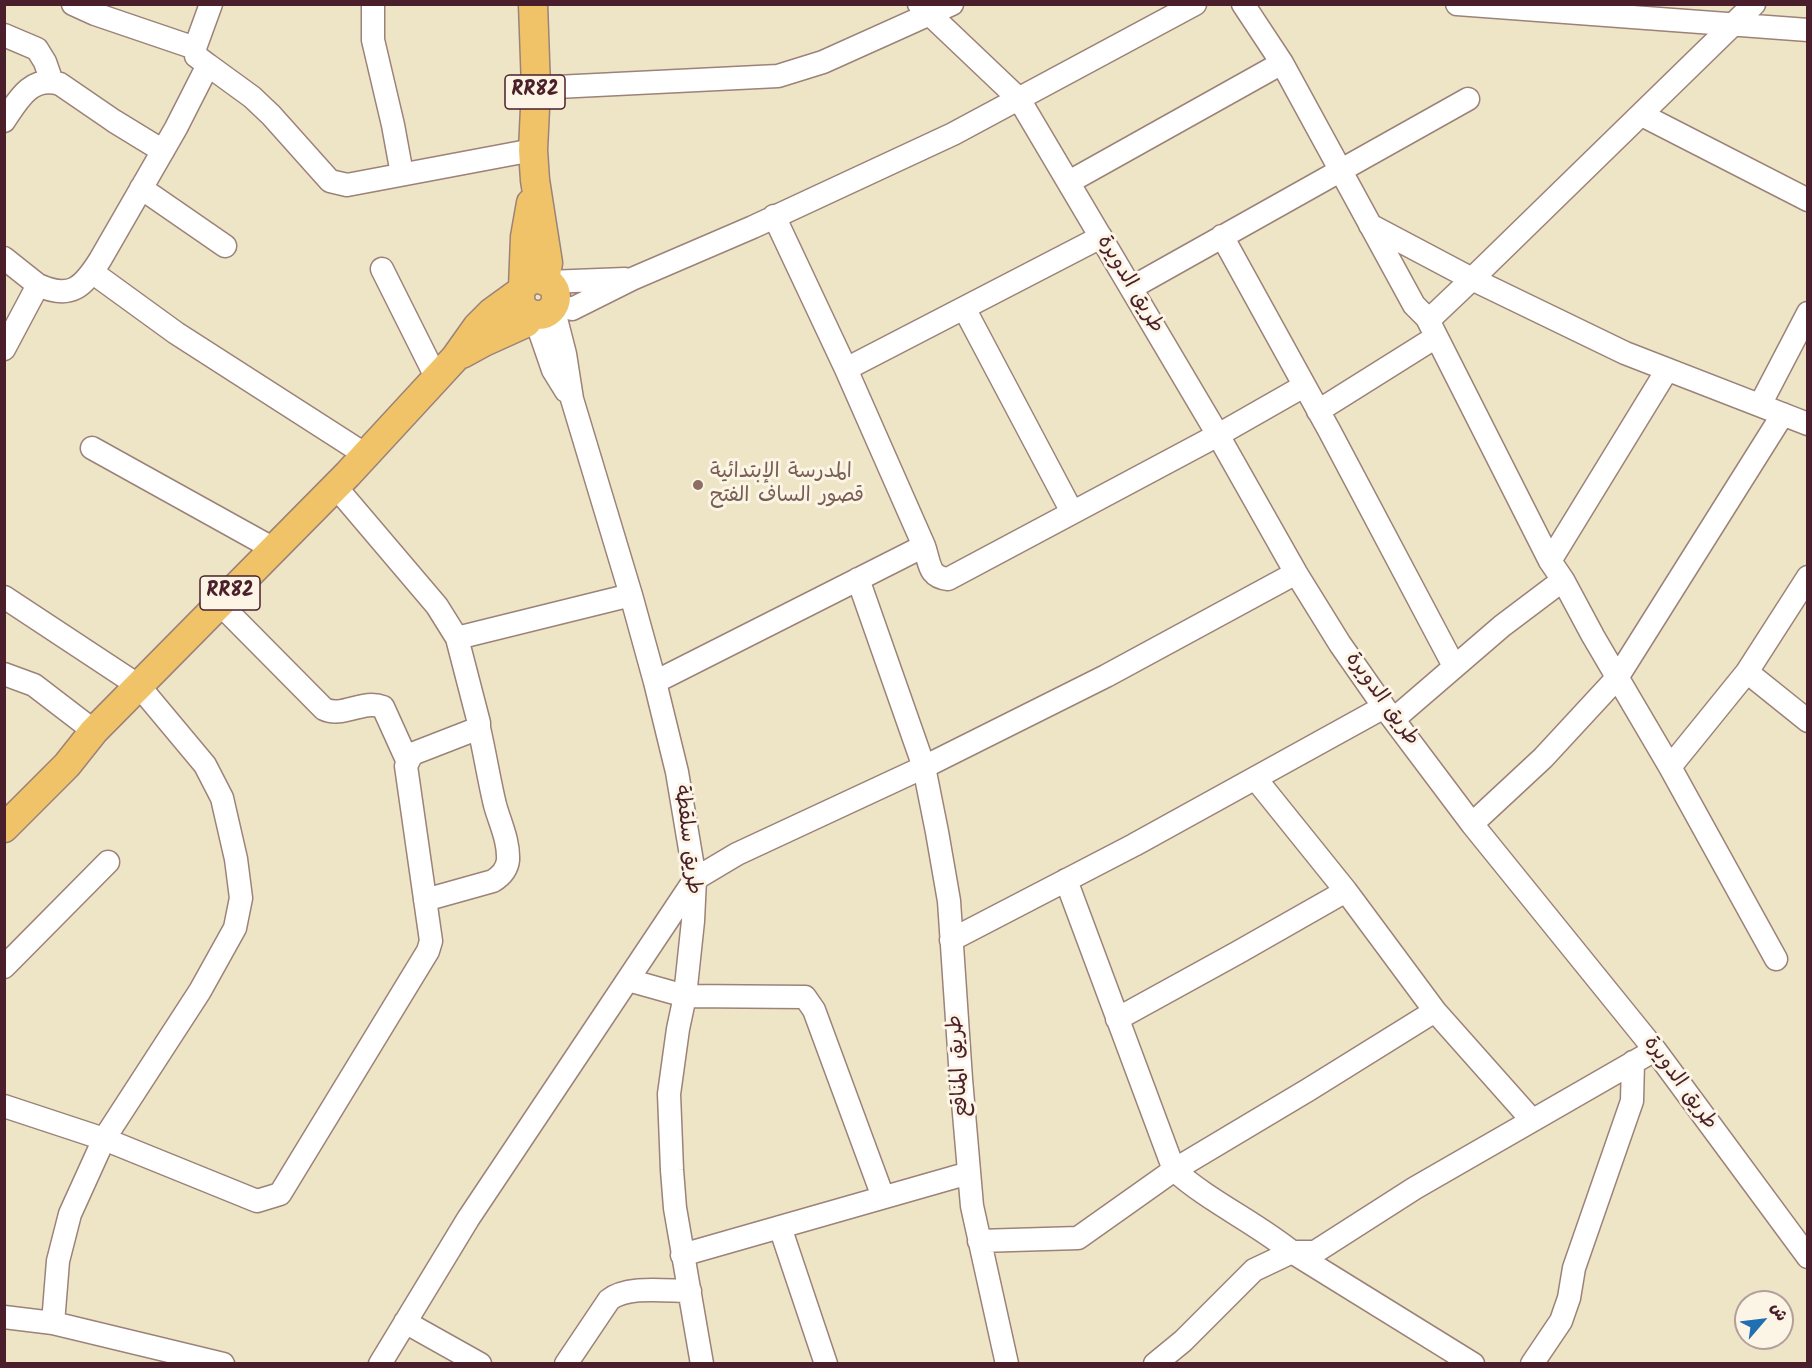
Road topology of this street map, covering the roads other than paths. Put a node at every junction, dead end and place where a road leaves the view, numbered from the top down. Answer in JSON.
{"nodes":[{"id":1,"x":73,"y":4,"type":"edge"},
{"id":2,"x":211,"y":4,"type":"edge"},
{"id":3,"x":373,"y":4,"type":"edge"},
{"id":4,"x":533,"y":4,"type":"edge"},
{"id":5,"x":952,"y":4,"type":"edge"},
{"id":6,"x":1196,"y":4,"type":"edge"},
{"id":7,"x":1243,"y":4,"type":"edge"},
{"id":8,"x":1457,"y":4,"type":"edge"},
{"id":9,"x":1755,"y":4,"type":"edge"},
{"id":10,"x":925,"y":10,"type":"edge"},
{"id":11,"x":1735,"y":24,"type":"junction"},
{"id":12,"x":1808,"y":30,"type":"edge"},
{"id":13,"x":4,"y":34,"type":"edge"},
{"id":14,"x":201,"y":57,"type":"junction"},
{"id":15,"x":1282,"y":63,"type":"junction"},
{"id":16,"x":52,"y":82,"type":"junction"},
{"id":17,"x":536,"y":88,"type":"junction"},
{"id":18,"x":1019,"y":99,"type":"junction"},
{"id":19,"x":1468,"y":99,"type":"dead end"},
{"id":20,"x":1642,"y":115,"type":"junction"},
{"id":21,"x":4,"y":121,"type":"edge"},
{"id":22,"x":534,"y":150,"type":"junction"},
{"id":23,"x":163,"y":151,"type":"junction"},
{"id":24,"x":1340,"y":170,"type":"junction"},
{"id":25,"x":402,"y":174,"type":"junction"},
{"id":26,"x":1069,"y":182,"type":"junction"},
{"id":27,"x":141,"y":188,"type":"junction"},
{"id":28,"x":1808,"y":200,"type":"edge"},
{"id":29,"x":774,"y":216,"type":"junction"},
{"id":30,"x":1370,"y":225,"type":"junction"},
{"id":31,"x":1222,"y":236,"type":"junction"},
{"id":32,"x":1101,"y":237,"type":"junction"},
{"id":33,"x":225,"y":246,"type":"dead end"},
{"id":34,"x":4,"y":258,"type":"edge"},
{"id":35,"x":381,"y":269,"type":"dead end"},
{"id":36,"x":92,"y":272,"type":"junction"},
{"id":37,"x":1472,"y":279,"type":"junction"},
{"id":38,"x":39,"y":285,"type":"junction"},
{"id":39,"x":1131,"y":288,"type":"junction"},
{"id":40,"x":539,"y":298,"type":"junction"},
{"id":41,"x":964,"y":308,"type":"junction"},
{"id":42,"x":1808,"y":313,"type":"edge"},
{"id":43,"x":1432,"y":328,"type":"junction"},
{"id":44,"x":4,"y":349,"type":"edge"},
{"id":45,"x":446,"y":368,"type":"junction"},
{"id":46,"x":846,"y":369,"type":"junction"},
{"id":47,"x":1667,"y":370,"type":"junction"},
{"id":48,"x":1304,"y":386,"type":"junction"},
{"id":49,"x":1760,"y":405,"type":"junction"},
{"id":50,"x":1318,"y":411,"type":"junction"},
{"id":51,"x":1784,"y":414,"type":"junction"},
{"id":52,"x":1808,"y":424,"type":"edge"},
{"id":53,"x":1218,"y":435,"type":"junction"},
{"id":54,"x":92,"y":448,"type":"dead end"},
{"id":55,"x":366,"y":455,"type":"junction"},
{"id":56,"x":335,"y":486,"type":"junction"},
{"id":57,"x":1072,"y":513,"type":"junction"},
{"id":58,"x":924,"y":546,"type":"junction"},
{"id":59,"x":274,"y":549,"type":"junction"},
{"id":60,"x":1550,"y":561,"type":"junction"},
{"id":61,"x":1296,"y":573,"type":"junction"},
{"id":62,"x":1808,"y":577,"type":"edge"},
{"id":63,"x":858,"y":579,"type":"junction"},
{"id":64,"x":1563,"y":580,"type":"junction"},
{"id":65,"x":632,"y":596,"type":"junction"},
{"id":66,"x":4,"y":597,"type":"edge"},
{"id":67,"x":220,"y":604,"type":"junction"},
{"id":68,"x":457,"y":638,"type":"junction"},
{"id":69,"x":1454,"y":666,"type":"junction"},
{"id":70,"x":1747,"y":672,"type":"junction"},
{"id":71,"x":4,"y":674,"type":"edge"},
{"id":72,"x":1617,"y":678,"type":"junction"},
{"id":73,"x":655,"y":682,"type":"junction"},
{"id":74,"x":140,"y":686,"type":"junction"},
{"id":75,"x":1389,"y":713,"type":"junction"},
{"id":76,"x":1808,"y":721,"type":"edge"},
{"id":77,"x":479,"y":728,"type":"junction"},
{"id":78,"x":94,"y":731,"type":"junction"},
{"id":79,"x":407,"y":760,"type":"junction"},
{"id":80,"x":924,"y":767,"type":"junction"},
{"id":81,"x":1670,"y":767,"type":"junction"},
{"id":82,"x":1255,"y":778,"type":"junction"},
{"id":83,"x":1472,"y":824,"type":"junction"},
{"id":84,"x":4,"y":828,"type":"edge"},
{"id":85,"x":108,"y":862,"type":"dead end"},
{"id":86,"x":695,"y":879,"type":"junction"},
{"id":87,"x":1066,"y":880,"type":"junction"},
{"id":88,"x":1346,"y":891,"type":"junction"},
{"id":89,"x":425,"y":900,"type":"junction"},
{"id":90,"x":951,"y":940,"type":"junction"},
{"id":91,"x":1776,"y":959,"type":"dead end"},
{"id":92,"x":4,"y":967,"type":"edge"},
{"id":93,"x":628,"y":980,"type":"junction"},
{"id":94,"x":685,"y":996,"type":"junction"},
{"id":95,"x":1436,"y":1011,"type":"junction"},
{"id":96,"x":1117,"y":1019,"type":"junction"},
{"id":97,"x":1655,"y":1050,"type":"junction"},
{"id":98,"x":1633,"y":1062,"type":"junction"},
{"id":99,"x":4,"y":1106,"type":"edge"},
{"id":100,"x":1531,"y":1119,"type":"junction"},
{"id":101,"x":104,"y":1139,"type":"junction"},
{"id":102,"x":1174,"y":1170,"type":"junction"},
{"id":103,"x":969,"y":1173,"type":"junction"},
{"id":104,"x":883,"y":1197,"type":"junction"},
{"id":105,"x":780,"y":1227,"type":"junction"},
{"id":106,"x":979,"y":1241,"type":"junction"},
{"id":107,"x":1292,"y":1252,"type":"junction"},
{"id":108,"x":682,"y":1255,"type":"junction"},
{"id":109,"x":1808,"y":1257,"type":"edge"},
{"id":110,"x":690,"y":1291,"type":"junction"},
{"id":111,"x":4,"y":1317,"type":"edge"},
{"id":112,"x":405,"y":1322,"type":"junction"},
{"id":113,"x":53,"y":1323,"type":"junction"},
{"id":114,"x":223,"y":1364,"type":"edge"},
{"id":115,"x":380,"y":1364,"type":"edge"},
{"id":116,"x":480,"y":1364,"type":"edge"},
{"id":117,"x":566,"y":1364,"type":"edge"},
{"id":118,"x":702,"y":1364,"type":"edge"},
{"id":119,"x":826,"y":1364,"type":"edge"},
{"id":120,"x":1007,"y":1364,"type":"edge"},
{"id":121,"x":1155,"y":1364,"type":"edge"},
{"id":122,"x":1473,"y":1364,"type":"edge"},
{"id":123,"x":1532,"y":1364,"type":"edge"}],
"edges":[{"from":1,"to":14,"type":"street"},
{"from":2,"to":14,"type":"street"},
{"from":3,"to":25,"type":"street"},
{"from":4,"to":17,"type":"main road","number":"RR82"},
{"from":5,"to":10,"type":"street"},
{"from":6,"to":18,"type":"street"},
{"from":7,"to":15,"type":"street"},
{"from":8,"to":11,"type":"street"},
{"from":9,"to":11,"type":"street"},
{"from":10,"to":17,"type":"street"},
{"from":10,"to":18,"type":"street","name":"طريق الدويرة"},
{"from":11,"to":12,"type":"street"},
{"from":11,"to":20,"type":"street"},
{"from":13,"to":16,"type":"street"},
{"from":14,"to":23,"type":"street"},
{"from":14,"to":25,"type":"street"},
{"from":15,"to":24,"type":"street"},
{"from":15,"to":26,"type":"street"},
{"from":16,"to":21,"type":"street"},
{"from":16,"to":23,"type":"street"},
{"from":17,"to":22,"type":"main road","number":"RR82"},
{"from":18,"to":26,"type":"street","name":"طريق الدويرة"},
{"from":18,"to":29,"type":"street"},
{"from":19,"to":24,"type":"street"},
{"from":20,"to":28,"type":"street"},
{"from":20,"to":37,"type":"street"},
{"from":22,"to":25,"type":"street"},
{"from":22,"to":40,"type":"main road","number":"RR82"},
{"from":23,"to":27,"type":"street"},
{"from":24,"to":30,"type":"street"},
{"from":24,"to":31,"type":"street"},
{"from":26,"to":32,"type":"street","name":"طريق الدويرة"},
{"from":27,"to":33,"type":"street"},
{"from":27,"to":36,"type":"street"},
{"from":29,"to":40,"type":"street"},
{"from":29,"to":46,"type":"street"},
{"from":30,"to":37,"type":"street"},
{"from":30,"to":43,"type":"street"},
{"from":31,"to":39,"type":"street"},
{"from":31,"to":48,"type":"street"},
{"from":32,"to":39,"type":"street","name":"طريق الدويرة"},
{"from":32,"to":41,"type":"street"},
{"from":34,"to":38,"type":"street"},
{"from":35,"to":45,"type":"street"},
{"from":36,"to":38,"type":"street"},
{"from":36,"to":55,"type":"street"},
{"from":37,"to":43,"type":"street"},
{"from":37,"to":47,"type":"street"},
{"from":38,"to":44,"type":"street"},
{"from":39,"to":53,"type":"street","name":"طريق الدويرة"},
{"from":40,"to":45,"type":"main road","number":"RR82"},
{"from":40,"to":65,"type":"street","name":"طريق سلقطة"},
{"from":41,"to":46,"type":"street"},
{"from":41,"to":57,"type":"street"},
{"from":42,"to":49,"type":"street"},
{"from":43,"to":50,"type":"street"},
{"from":43,"to":60,"type":"street"},
{"from":45,"to":55,"type":"main road","number":"RR82"},
{"from":46,"to":58,"type":"street"},
{"from":47,"to":49,"type":"street"},
{"from":47,"to":60,"type":"street"},
{"from":48,"to":50,"type":"street"},
{"from":48,"to":53,"type":"street"},
{"from":49,"to":51,"type":"street"},
{"from":50,"to":69,"type":"street"},
{"from":51,"to":52,"type":"street"},
{"from":51,"to":72,"type":"street"},
{"from":53,"to":57,"type":"street"},
{"from":53,"to":61,"type":"street","name":"طريق الدويرة"},
{"from":54,"to":59,"type":"street"},
{"from":55,"to":56,"type":"main road","number":"RR82"},
{"from":56,"to":59,"type":"main road","number":"RR82"},
{"from":56,"to":68,"type":"street"},
{"from":57,"to":58,"type":"street"},
{"from":58,"to":63,"type":"street"},
{"from":59,"to":67,"type":"main road","number":"RR82"},
{"from":60,"to":64,"type":"street"},
{"from":61,"to":75,"type":"street","name":"طريق الدويرة"},
{"from":61,"to":80,"type":"street"},
{"from":62,"to":70,"type":"street"},
{"from":63,"to":73,"type":"street"},
{"from":63,"to":80,"type":"street","name":"طريق المناقع"},
{"from":64,"to":69,"type":"street"},
{"from":64,"to":72,"type":"street"},
{"from":65,"to":68,"type":"street"},
{"from":65,"to":73,"type":"street","name":"طريق سلقطة"},
{"from":66,"to":74,"type":"street"},
{"from":67,"to":74,"type":"main road","number":"RR82"},
{"from":67,"to":79,"type":"street"},
{"from":68,"to":77,"type":"street"},
{"from":69,"to":75,"type":"street"},
{"from":70,"to":76,"type":"street"},
{"from":70,"to":81,"type":"street"},
{"from":71,"to":78,"type":"street"},
{"from":72,"to":81,"type":"street"},
{"from":72,"to":83,"type":"street"},
{"from":73,"to":86,"type":"street","name":"طريق سلقطة"},
{"from":74,"to":78,"type":"main road","number":"RR82"},
{"from":74,"to":101,"type":"street"},
{"from":75,"to":82,"type":"street"},
{"from":75,"to":83,"type":"street","name":"طريق الدويرة"},
{"from":77,"to":79,"type":"street"},
{"from":77,"to":89,"type":"street"},
{"from":78,"to":84,"type":"main road","number":"RR82"},
{"from":79,"to":89,"type":"street"},
{"from":80,"to":86,"type":"street"},
{"from":80,"to":90,"type":"street","name":"طريق المناقع"},
{"from":81,"to":91,"type":"street"},
{"from":82,"to":87,"type":"street"},
{"from":82,"to":88,"type":"street"},
{"from":83,"to":97,"type":"street","name":"طريق الدويرة"},
{"from":85,"to":92,"type":"street"},
{"from":86,"to":93,"type":"street"},
{"from":86,"to":94,"type":"street","name":"طريق سلقطة"},
{"from":87,"to":90,"type":"street"},
{"from":87,"to":96,"type":"street"},
{"from":88,"to":95,"type":"street"},
{"from":88,"to":96,"type":"street"},
{"from":89,"to":101,"type":"street"},
{"from":90,"to":103,"type":"street","name":"طريق المناقع"},
{"from":93,"to":94,"type":"street"},
{"from":93,"to":112,"type":"street"},
{"from":94,"to":104,"type":"street"},
{"from":94,"to":108,"type":"street","name":"طريق سلقطة"},
{"from":95,"to":100,"type":"street"},
{"from":95,"to":102,"type":"street"},
{"from":96,"to":102,"type":"street"},
{"from":97,"to":98,"type":"street"},
{"from":97,"to":109,"type":"street","name":"طريق الدويرة"},
{"from":98,"to":100,"type":"street"},
{"from":98,"to":123,"type":"street"},
{"from":99,"to":101,"type":"street"},
{"from":100,"to":107,"type":"street"},
{"from":101,"to":113,"type":"street"},
{"from":102,"to":106,"type":"street"},
{"from":102,"to":107,"type":"street"},
{"from":103,"to":104,"type":"street"},
{"from":103,"to":106,"type":"street","name":"طريق المناقع"},
{"from":104,"to":105,"type":"street"},
{"from":105,"to":108,"type":"street"},
{"from":105,"to":119,"type":"street"},
{"from":106,"to":120,"type":"street","name":"طريق المناقع"},
{"from":107,"to":121,"type":"street"},
{"from":107,"to":122,"type":"street"},
{"from":108,"to":110,"type":"street","name":"طريق سلقطة"},
{"from":110,"to":117,"type":"street"},
{"from":110,"to":118,"type":"street","name":"طريق سلقطة"},
{"from":111,"to":113,"type":"street"},
{"from":112,"to":115,"type":"street"},
{"from":112,"to":116,"type":"street"},
{"from":113,"to":114,"type":"street"}]}
